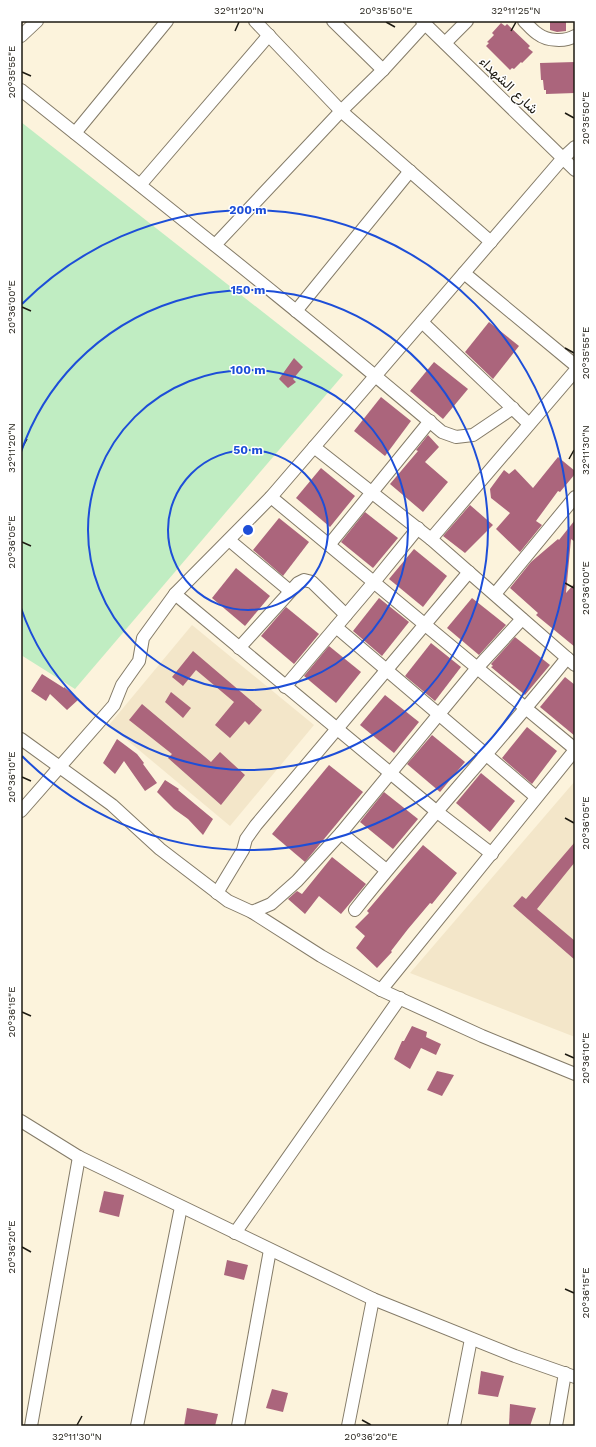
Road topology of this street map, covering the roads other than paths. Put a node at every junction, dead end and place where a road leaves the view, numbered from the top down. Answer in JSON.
{"nodes":[{"id":1,"x":37,"y":21,"type":"edge"},
{"id":2,"x":167,"y":21,"type":"edge"},
{"id":3,"x":255,"y":21,"type":"edge"},
{"id":4,"x":334,"y":21,"type":"edge"},
{"id":5,"x":467,"y":21,"type":"edge"},
{"id":6,"x":524,"y":21,"type":"edge"},
{"id":7,"x":423,"y":23,"type":"edge"},
{"id":8,"x":269,"y":35,"type":"junction"},
{"id":9,"x":21,"y":36,"type":"edge"},
{"id":10,"x":575,"y":36,"type":"edge"},
{"id":11,"x":445,"y":43,"type":"junction"},
{"id":12,"x":383,"y":70,"type":"junction"},
{"id":13,"x":21,"y":90,"type":"edge"},
{"id":14,"x":341,"y":111,"type":"junction"},
{"id":15,"x":76,"y":133,"type":"junction"},
{"id":16,"x":575,"y":147,"type":"edge"},
{"id":17,"x":563,"y":158,"type":"junction"},
{"id":18,"x":575,"y":170,"type":"edge"},
{"id":19,"x":410,"y":171,"type":"junction"},
{"id":20,"x":140,"y":185,"type":"junction"},
{"id":21,"x":491,"y":242,"type":"junction"},
{"id":22,"x":215,"y":245,"type":"junction"},
{"id":23,"x":464,"y":273,"type":"junction"},
{"id":24,"x":296,"y":311,"type":"junction"},
{"id":25,"x":422,"y":322,"type":"junction"},
{"id":26,"x":575,"y":365,"type":"edge"},
{"id":27,"x":575,"y":371,"type":"edge"},
{"id":28,"x":375,"y":375,"type":"junction"},
{"id":29,"x":513,"y":408,"type":"junction"},
{"id":30,"x":430,"y":421,"type":"junction"},
{"id":31,"x":529,"y":424,"type":"junction"},
{"id":32,"x":314,"y":447,"type":"junction"},
{"id":33,"x":372,"y":492,"type":"junction"},
{"id":34,"x":271,"y":496,"type":"junction"},
{"id":35,"x":575,"y":496,"type":"edge"},
{"id":36,"x":418,"y":528,"type":"junction"},
{"id":37,"x":431,"y":538,"type":"junction"},
{"id":38,"x":229,"y":540,"type":"junction"},
{"id":39,"x":329,"y":545,"type":"junction"},
{"id":40,"x":469,"y":572,"type":"junction"},
{"id":41,"x":374,"y":582,"type":"junction"},
{"id":42,"x":290,"y":591,"type":"junction"},
{"id":43,"x":176,"y":594,"type":"junction"},
{"id":44,"x":495,"y":594,"type":"junction"},
{"id":45,"x":346,"y":616,"type":"junction"},
{"id":46,"x":522,"y":619,"type":"junction"},
{"id":47,"x":425,"y":625,"type":"junction"},
{"id":48,"x":336,"y":627,"type":"junction"},
{"id":49,"x":239,"y":648,"type":"junction"},
{"id":50,"x":572,"y":662,"type":"edge"},
{"id":51,"x":477,"y":668,"type":"junction"},
{"id":52,"x":386,"y":670,"type":"junction"},
{"id":53,"x":285,"y":687,"type":"junction"},
{"id":54,"x":526,"y":708,"type":"junction"},
{"id":55,"x":439,"y":714,"type":"junction"},
{"id":56,"x":336,"y":729,"type":"junction"},
{"id":57,"x":21,"y":740,"type":"edge"},
{"id":58,"x":487,"y":754,"type":"junction"},
{"id":59,"x":574,"y":755,"type":"edge"},
{"id":60,"x":60,"y":767,"type":"junction"},
{"id":61,"x":391,"y":774,"type":"junction"},
{"id":62,"x":536,"y":797,"type":"junction"},
{"id":63,"x":21,"y":811,"type":"edge"},
{"id":64,"x":436,"y":811,"type":"junction"},
{"id":65,"x":341,"y":833,"type":"junction"},
{"id":66,"x":492,"y":854,"type":"junction"},
{"id":67,"x":386,"y":870,"type":"junction"},
{"id":68,"x":218,"y":893,"type":"junction"},
{"id":69,"x":355,"y":910,"type":"dead end"},
{"id":70,"x":252,"y":912,"type":"junction"},
{"id":71,"x":381,"y":990,"type":"junction"},
{"id":72,"x":400,"y":998,"type":"junction"},
{"id":73,"x":575,"y":1074,"type":"edge"},
{"id":74,"x":21,"y":1121,"type":"edge"},
{"id":75,"x":79,"y":1157,"type":"junction"},
{"id":76,"x":181,"y":1207,"type":"junction"},
{"id":77,"x":234,"y":1233,"type":"junction"},
{"id":78,"x":270,"y":1250,"type":"junction"},
{"id":79,"x":373,"y":1300,"type":"junction"},
{"id":80,"x":471,"y":1339,"type":"junction"},
{"id":81,"x":570,"y":1375,"type":"edge"},
{"id":82,"x":31,"y":1426,"type":"edge"},
{"id":83,"x":138,"y":1426,"type":"edge"},
{"id":84,"x":238,"y":1426,"type":"edge"},
{"id":85,"x":348,"y":1426,"type":"edge"},
{"id":86,"x":454,"y":1426,"type":"edge"},
{"id":87,"x":556,"y":1426,"type":"edge"}],
"edges":[{"from":1,"to":9,"type":"street"},
{"from":2,"to":15,"type":"street"},
{"from":3,"to":8,"type":"street"},
{"from":4,"to":12,"type":"street"},
{"from":5,"to":11,"type":"street"},
{"from":6,"to":10,"type":"street"},
{"from":7,"to":11,"type":"street","name":"شارع الشهداء"},
{"from":7,"to":12,"type":"street"},
{"from":8,"to":14,"type":"street"},
{"from":8,"to":20,"type":"street"},
{"from":11,"to":17,"type":"street","name":"شارع الشهداء"},
{"from":12,"to":14,"type":"street"},
{"from":13,"to":15,"type":"street"},
{"from":14,"to":19,"type":"street"},
{"from":14,"to":22,"type":"street"},
{"from":15,"to":20,"type":"street"},
{"from":16,"to":17,"type":"street"},
{"from":17,"to":18,"type":"street","name":"شارع الشهداء"},
{"from":17,"to":21,"type":"street"},
{"from":19,"to":21,"type":"street"},
{"from":19,"to":24,"type":"street"},
{"from":20,"to":22,"type":"street"},
{"from":21,"to":23,"type":"street"},
{"from":22,"to":24,"type":"street"},
{"from":23,"to":25,"type":"street"},
{"from":23,"to":26,"type":"street"},
{"from":24,"to":28,"type":"street"},
{"from":25,"to":28,"type":"street"},
{"from":25,"to":29,"type":"street"},
{"from":27,"to":31,"type":"street"},
{"from":28,"to":30,"type":"street"},
{"from":28,"to":32,"type":"street"},
{"from":29,"to":30,"type":"street"},
{"from":29,"to":31,"type":"street"},
{"from":30,"to":33,"type":"street"},
{"from":31,"to":37,"type":"street"},
{"from":32,"to":33,"type":"street"},
{"from":32,"to":34,"type":"street"},
{"from":33,"to":36,"type":"street"},
{"from":33,"to":39,"type":"street"},
{"from":34,"to":38,"type":"street"},
{"from":34,"to":39,"type":"street"},
{"from":35,"to":44,"type":"street"},
{"from":36,"to":37,"type":"street"},
{"from":36,"to":41,"type":"street"},
{"from":37,"to":40,"type":"street"},
{"from":38,"to":42,"type":"street"},
{"from":38,"to":43,"type":"street"},
{"from":39,"to":41,"type":"street"},
{"from":40,"to":44,"type":"street"},
{"from":40,"to":47,"type":"street"},
{"from":41,"to":45,"type":"street"},
{"from":41,"to":47,"type":"street"},
{"from":42,"to":45,"type":"street"},
{"from":42,"to":49,"type":"street"},
{"from":43,"to":49,"type":"street"},
{"from":43,"to":60,"type":"street"},
{"from":44,"to":46,"type":"street"},
{"from":45,"to":48,"type":"street"},
{"from":46,"to":50,"type":"street"},
{"from":46,"to":51,"type":"street"},
{"from":47,"to":51,"type":"street"},
{"from":47,"to":52,"type":"street"},
{"from":48,"to":52,"type":"street"},
{"from":48,"to":53,"type":"street"},
{"from":49,"to":53,"type":"street"},
{"from":50,"to":54,"type":"street"},
{"from":51,"to":54,"type":"street"},
{"from":51,"to":55,"type":"street"},
{"from":52,"to":55,"type":"street"},
{"from":52,"to":56,"type":"street"},
{"from":53,"to":56,"type":"street"},
{"from":54,"to":58,"type":"street"},
{"from":54,"to":59,"type":"street"},
{"from":55,"to":58,"type":"street"},
{"from":55,"to":61,"type":"street"},
{"from":56,"to":61,"type":"street"},
{"from":56,"to":68,"type":"street"},
{"from":57,"to":60,"type":"street"},
{"from":58,"to":62,"type":"street"},
{"from":58,"to":64,"type":"street"},
{"from":59,"to":62,"type":"street"},
{"from":60,"to":63,"type":"street"},
{"from":60,"to":68,"type":"street"},
{"from":61,"to":64,"type":"street"},
{"from":61,"to":65,"type":"street"},
{"from":62,"to":66,"type":"street"},
{"from":64,"to":66,"type":"street"},
{"from":64,"to":67,"type":"street"},
{"from":65,"to":67,"type":"street"},
{"from":65,"to":70,"type":"street"},
{"from":66,"to":71,"type":"street"},
{"from":67,"to":69,"type":"street"},
{"from":68,"to":70,"type":"street"},
{"from":70,"to":71,"type":"street"},
{"from":71,"to":72,"type":"street"},
{"from":72,"to":73,"type":"street"},
{"from":72,"to":77,"type":"street"},
{"from":74,"to":75,"type":"street"},
{"from":75,"to":76,"type":"street"},
{"from":75,"to":82,"type":"street"},
{"from":76,"to":77,"type":"street"},
{"from":76,"to":83,"type":"street"},
{"from":77,"to":78,"type":"street"},
{"from":78,"to":79,"type":"street"},
{"from":78,"to":84,"type":"street"},
{"from":79,"to":80,"type":"street"},
{"from":79,"to":85,"type":"street"},
{"from":80,"to":81,"type":"street"},
{"from":80,"to":86,"type":"street"},
{"from":81,"to":87,"type":"street"}]}
